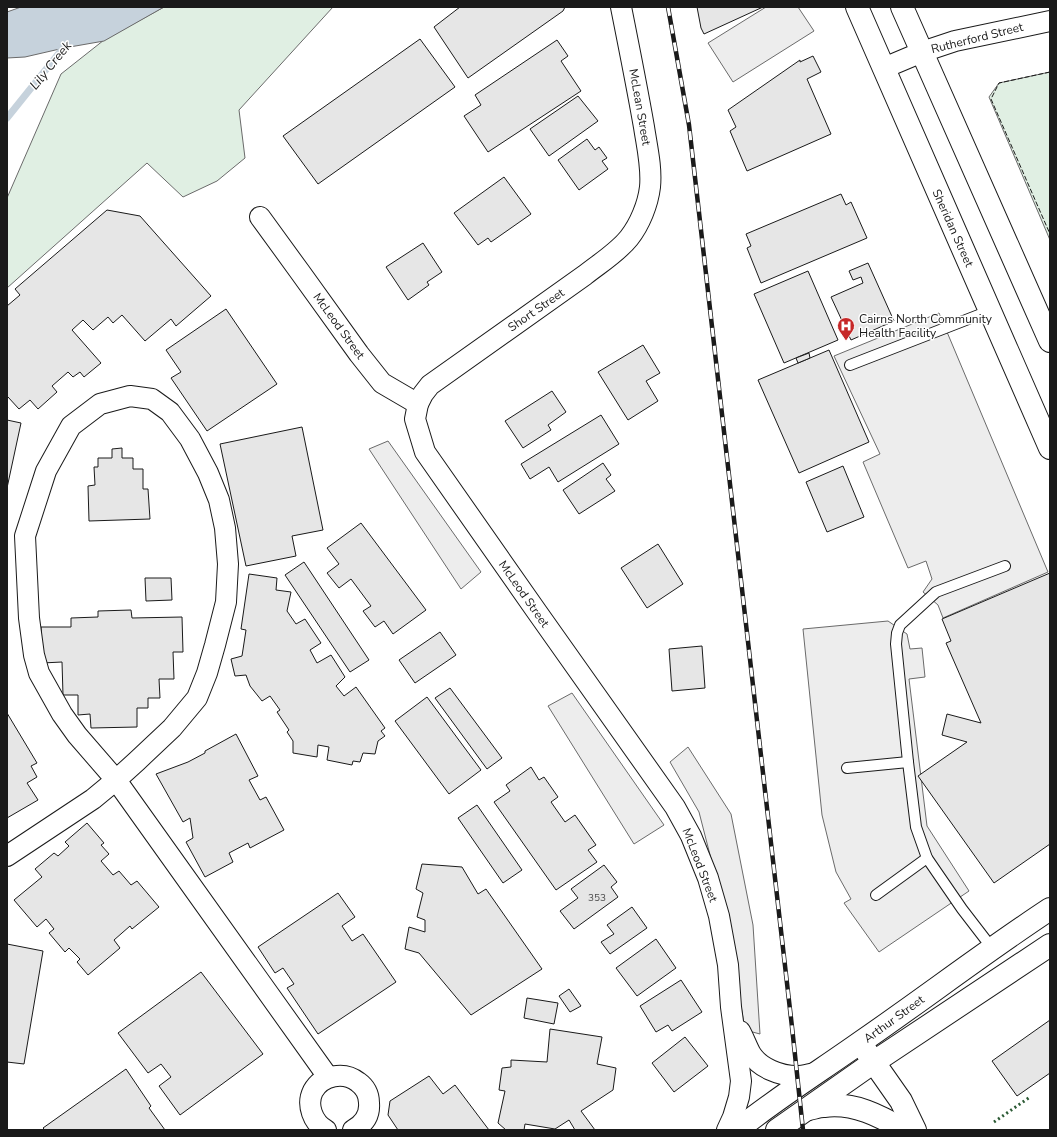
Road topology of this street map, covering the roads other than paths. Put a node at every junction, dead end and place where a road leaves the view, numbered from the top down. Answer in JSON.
{"nodes":[{"id":1,"x":621,"y":7,"type":"edge"},
{"id":2,"x":857,"y":7,"type":"edge"},
{"id":3,"x":902,"y":7,"type":"edge"},
{"id":4,"x":1050,"y":21,"type":"edge"},
{"id":5,"x":922,"y":52,"type":"junction"},
{"id":6,"x":884,"y":68,"type":"junction"},
{"id":7,"x":645,"y":208,"type":"joint"},
{"id":8,"x":260,"y":217,"type":"dead end"},
{"id":9,"x":989,"y":311,"type":"junction"},
{"id":10,"x":1050,"y":341,"type":"edge"},
{"id":11,"x":850,"y":365,"type":"dead end"},
{"id":12,"x":418,"y":404,"type":"junction"},
{"id":13,"x":1050,"y":448,"type":"edge"},
{"id":14,"x":1004,"y":566,"type":"dead end"},
{"id":15,"x":908,"y":762,"type":"junction"},
{"id":16,"x":847,"y":768,"type":"dead end"},
{"id":17,"x":116,"y":780,"type":"junction"},
{"id":18,"x":7,"y":856,"type":"edge"},
{"id":19,"x":927,"y":858,"type":"junction"},
{"id":20,"x":876,"y":895,"type":"dead end"},
{"id":21,"x":1050,"y":909,"type":"edge"},
{"id":22,"x":1050,"y":944,"type":"edge"},
{"id":23,"x":992,"y":948,"type":"junction"},
{"id":24,"x":732,"y":1007,"type":"junction"},
{"id":25,"x":860,"y":1043,"type":"junction"},
{"id":26,"x":874,"y":1062,"type":"junction"},
{"id":27,"x":815,"y":1073,"type":"junction"},
{"id":28,"x":328,"y":1077,"type":"junction"},
{"id":29,"x":806,"y":1110,"type":"junction"},
{"id":30,"x":364,"y":1126,"type":"edge"},
{"id":31,"x":326,"y":1130,"type":"edge"},
{"id":32,"x":727,"y":1130,"type":"edge"},
{"id":33,"x":737,"y":1130,"type":"edge"},
{"id":34,"x":777,"y":1130,"type":"edge"},
{"id":35,"x":904,"y":1130,"type":"edge"},
{"id":36,"x":915,"y":1130,"type":"edge"}],
"edges":[{"from":1,"to":7,"type":"street","name":"McLean Street"},
{"from":2,"to":6,"type":"main road","name":"Sheridan Street"},
{"from":3,"to":5,"type":"main road"},
{"from":4,"to":5,"type":"street","name":"Rutherford Street"},
{"from":5,"to":6,"type":"street","name":"Rutherford Street"},
{"from":5,"to":10,"type":"main road"},
{"from":6,"to":9,"type":"main road","name":"Sheridan Street"},
{"from":7,"to":12,"type":"street","name":"Short Street"},
{"from":8,"to":12,"type":"street","name":"McLeod Street"},
{"from":9,"to":11,"type":"lane"},
{"from":9,"to":13,"type":"main road","name":"Sheridan Street"},
{"from":12,"to":24,"type":"street","name":"McLeod Street"},
{"from":14,"to":15,"type":"lane"},
{"from":15,"to":16,"type":"lane"},
{"from":15,"to":19,"type":"lane"},
{"from":17,"to":17,"type":"street"},
{"from":17,"to":18,"type":"street"},
{"from":17,"to":28,"type":"street"},
{"from":19,"to":20,"type":"lane"},
{"from":19,"to":23,"type":"lane"},
{"from":21,"to":23,"type":"main road","name":"Arthur Street"},
{"from":22,"to":26,"type":"main road","name":"Arthur Street"},
{"from":23,"to":25,"type":"main road","name":"Arthur Street"},
{"from":24,"to":27,"type":"street","name":"McLeod Street"},
{"from":24,"to":32,"type":"street","name":"McLeod Street"},
{"from":25,"to":26,"type":"main road"},
{"from":25,"to":27,"type":"main road","name":"Arthur Street"},
{"from":26,"to":29,"type":"main road","name":"Arthur Street"},
{"from":26,"to":36,"type":"main road"},
{"from":27,"to":33,"type":"main road","name":"Arthur Street"},
{"from":28,"to":30,"type":"street"},
{"from":28,"to":31,"type":"street"},
{"from":29,"to":34,"type":"main road","name":"Arthur Street"},
{"from":29,"to":35,"type":"main road"}]}
